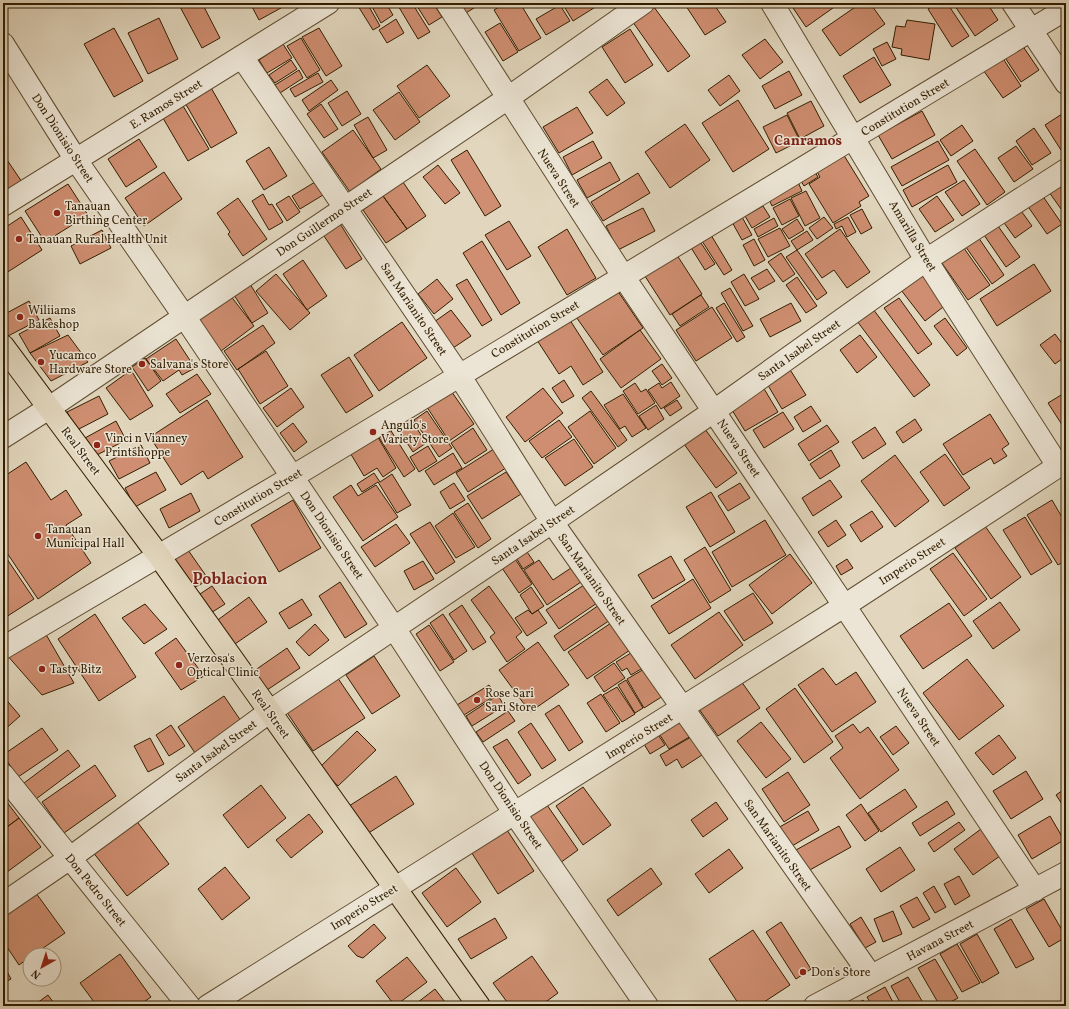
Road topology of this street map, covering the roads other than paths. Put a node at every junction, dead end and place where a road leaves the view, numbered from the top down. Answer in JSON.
{"nodes":[{"id":1,"x":328,"y":3,"type":"edge"},
{"id":2,"x":447,"y":3,"type":"edge"},
{"id":3,"x":643,"y":3,"type":"edge"},
{"id":4,"x":772,"y":3,"type":"edge"},
{"id":5,"x":1013,"y":3,"type":"edge"},
{"id":6,"x":1066,"y":9,"type":"edge"},
{"id":7,"x":1031,"y":31,"type":"junction"},
{"id":8,"x":3,"y":44,"type":"edge"},
{"id":9,"x":242,"y":57,"type":"junction"},
{"id":10,"x":1066,"y":83,"type":"edge"},
{"id":11,"x":508,"y":98,"type":"junction"},
{"id":12,"x":854,"y":137,"type":"junction"},
{"id":13,"x":76,"y":160,"type":"junction"},
{"id":14,"x":1066,"y":170,"type":"edge"},
{"id":15,"x":3,"y":205,"type":"edge"},
{"id":16,"x":345,"y":207,"type":"junction"},
{"id":17,"x":926,"y":260,"type":"junction"},
{"id":18,"x":623,"y":276,"type":"junction"},
{"id":19,"x":184,"y":316,"type":"junction"},
{"id":20,"x":3,"y":346,"type":"edge"},
{"id":21,"x":459,"y":375,"type":"junction"},
{"id":22,"x":49,"y":408,"type":"junction"},
{"id":23,"x":714,"y":411,"type":"junction"},
{"id":24,"x":3,"y":437,"type":"edge"},
{"id":25,"x":1062,"y":463,"type":"edge"},
{"id":26,"x":292,"y":477,"type":"junction"},
{"id":27,"x":552,"y":522,"type":"junction"},
{"id":28,"x":159,"y":556,"type":"junction"},
{"id":29,"x":844,"y":606,"type":"junction"},
{"id":30,"x":394,"y":628,"type":"junction"},
{"id":31,"x":3,"y":648,"type":"edge"},
{"id":32,"x":682,"y":708,"type":"junction"},
{"id":33,"x":270,"y":712,"type":"junction"},
{"id":34,"x":3,"y":775,"type":"edge"},
{"id":35,"x":515,"y":814,"type":"junction"},
{"id":36,"x":70,"y":858,"type":"junction"},
{"id":37,"x":1066,"y":873,"type":"edge"},
{"id":38,"x":395,"y":888,"type":"junction"},
{"id":39,"x":1035,"y":890,"type":"junction"},
{"id":40,"x":3,"y":904,"type":"edge"},
{"id":41,"x":871,"y":976,"type":"junction"},
{"id":42,"x":189,"y":1006,"type":"edge"},
{"id":43,"x":208,"y":1006,"type":"edge"},
{"id":44,"x":480,"y":1006,"type":"edge"},
{"id":45,"x":647,"y":1006,"type":"edge"},
{"id":46,"x":815,"y":1006,"type":"edge"}],
"edges":[{"from":1,"to":9,"type":"street","name":"E. Ramos Street"},
{"from":2,"to":11,"type":"street","name":"Nueva Street"},
{"from":3,"to":11,"type":"street","name":"Don Guillermo Street"},
{"from":4,"to":12,"type":"street","name":"Amarilla Street"},
{"from":5,"to":7,"type":"street"},
{"from":6,"to":7,"type":"street","name":"Constitution Street"},
{"from":7,"to":10,"type":"street"},
{"from":7,"to":12,"type":"street","name":"Constitution Street"},
{"from":8,"to":13,"type":"street","name":"Don Dionisio Street"},
{"from":9,"to":13,"type":"street","name":"E. Ramos Street"},
{"from":9,"to":16,"type":"street","name":"San Marianito Street"},
{"from":11,"to":16,"type":"street","name":"Don Guillermo Street"},
{"from":11,"to":18,"type":"street","name":"Nueva Street"},
{"from":12,"to":17,"type":"street","name":"Amarilla Street"},
{"from":12,"to":18,"type":"street","name":"Constitution Street"},
{"from":13,"to":15,"type":"street","name":"E. Ramos Street"},
{"from":13,"to":19,"type":"street","name":"Don Dionisio Street"},
{"from":14,"to":17,"type":"street","name":"Santa Isabel Street"},
{"from":16,"to":19,"type":"street","name":"Don Guillermo Street"},
{"from":16,"to":21,"type":"street","name":"San Marianito Street"},
{"from":17,"to":23,"type":"street","name":"Santa Isabel Street"},
{"from":17,"to":25,"type":"street","name":"Amarilla Street"},
{"from":18,"to":21,"type":"street","name":"Constitution Street"},
{"from":18,"to":23,"type":"street","name":"Nueva Street"},
{"from":19,"to":22,"type":"street","name":"Don Guillermo Street"},
{"from":19,"to":26,"type":"street","name":"Don Dionisio Street"},
{"from":20,"to":22,"type":"main road","name":"Real Street"},
{"from":21,"to":26,"type":"street","name":"Constitution Street"},
{"from":21,"to":27,"type":"street","name":"San Marianito Street"},
{"from":22,"to":24,"type":"street","name":"Don Guillermo Street"},
{"from":22,"to":28,"type":"main road","name":"Real Street"},
{"from":23,"to":27,"type":"street","name":"Santa Isabel Street"},
{"from":23,"to":29,"type":"street","name":"Nueva Street"},
{"from":25,"to":29,"type":"street","name":"Imperio Street"},
{"from":26,"to":28,"type":"street","name":"Constitution Street"},
{"from":26,"to":30,"type":"street","name":"Don Dionisio Street"},
{"from":27,"to":30,"type":"street","name":"Santa Isabel Street"},
{"from":27,"to":32,"type":"street","name":"San Marianito Street"},
{"from":28,"to":31,"type":"street","name":"Constitution Street"},
{"from":28,"to":33,"type":"main road","name":"Real Street"},
{"from":29,"to":32,"type":"street","name":"Imperio Street"},
{"from":29,"to":39,"type":"street","name":"Nueva Street"},
{"from":30,"to":33,"type":"street","name":"Santa Isabel Street"},
{"from":30,"to":35,"type":"street","name":"Don Dionisio Street"},
{"from":32,"to":35,"type":"street","name":"Imperio Street"},
{"from":32,"to":41,"type":"street","name":"San Marianito Street"},
{"from":33,"to":36,"type":"street","name":"Santa Isabel Street"},
{"from":33,"to":38,"type":"main road","name":"Real Street"},
{"from":34,"to":36,"type":"street","name":"Don Pedro Street"},
{"from":35,"to":38,"type":"street","name":"Imperio Street"},
{"from":35,"to":45,"type":"street","name":"Don Dionisio Street"},
{"from":36,"to":40,"type":"street","name":"Santa Isabel Street"},
{"from":36,"to":42,"type":"street","name":"Don Pedro Street"},
{"from":37,"to":39,"type":"street","name":"Havana Street"},
{"from":38,"to":43,"type":"street","name":"Imperio Street"},
{"from":38,"to":44,"type":"main road","name":"Real Street"},
{"from":39,"to":41,"type":"street","name":"Havana Street"},
{"from":41,"to":46,"type":"street","name":"Havana Street"}]}
